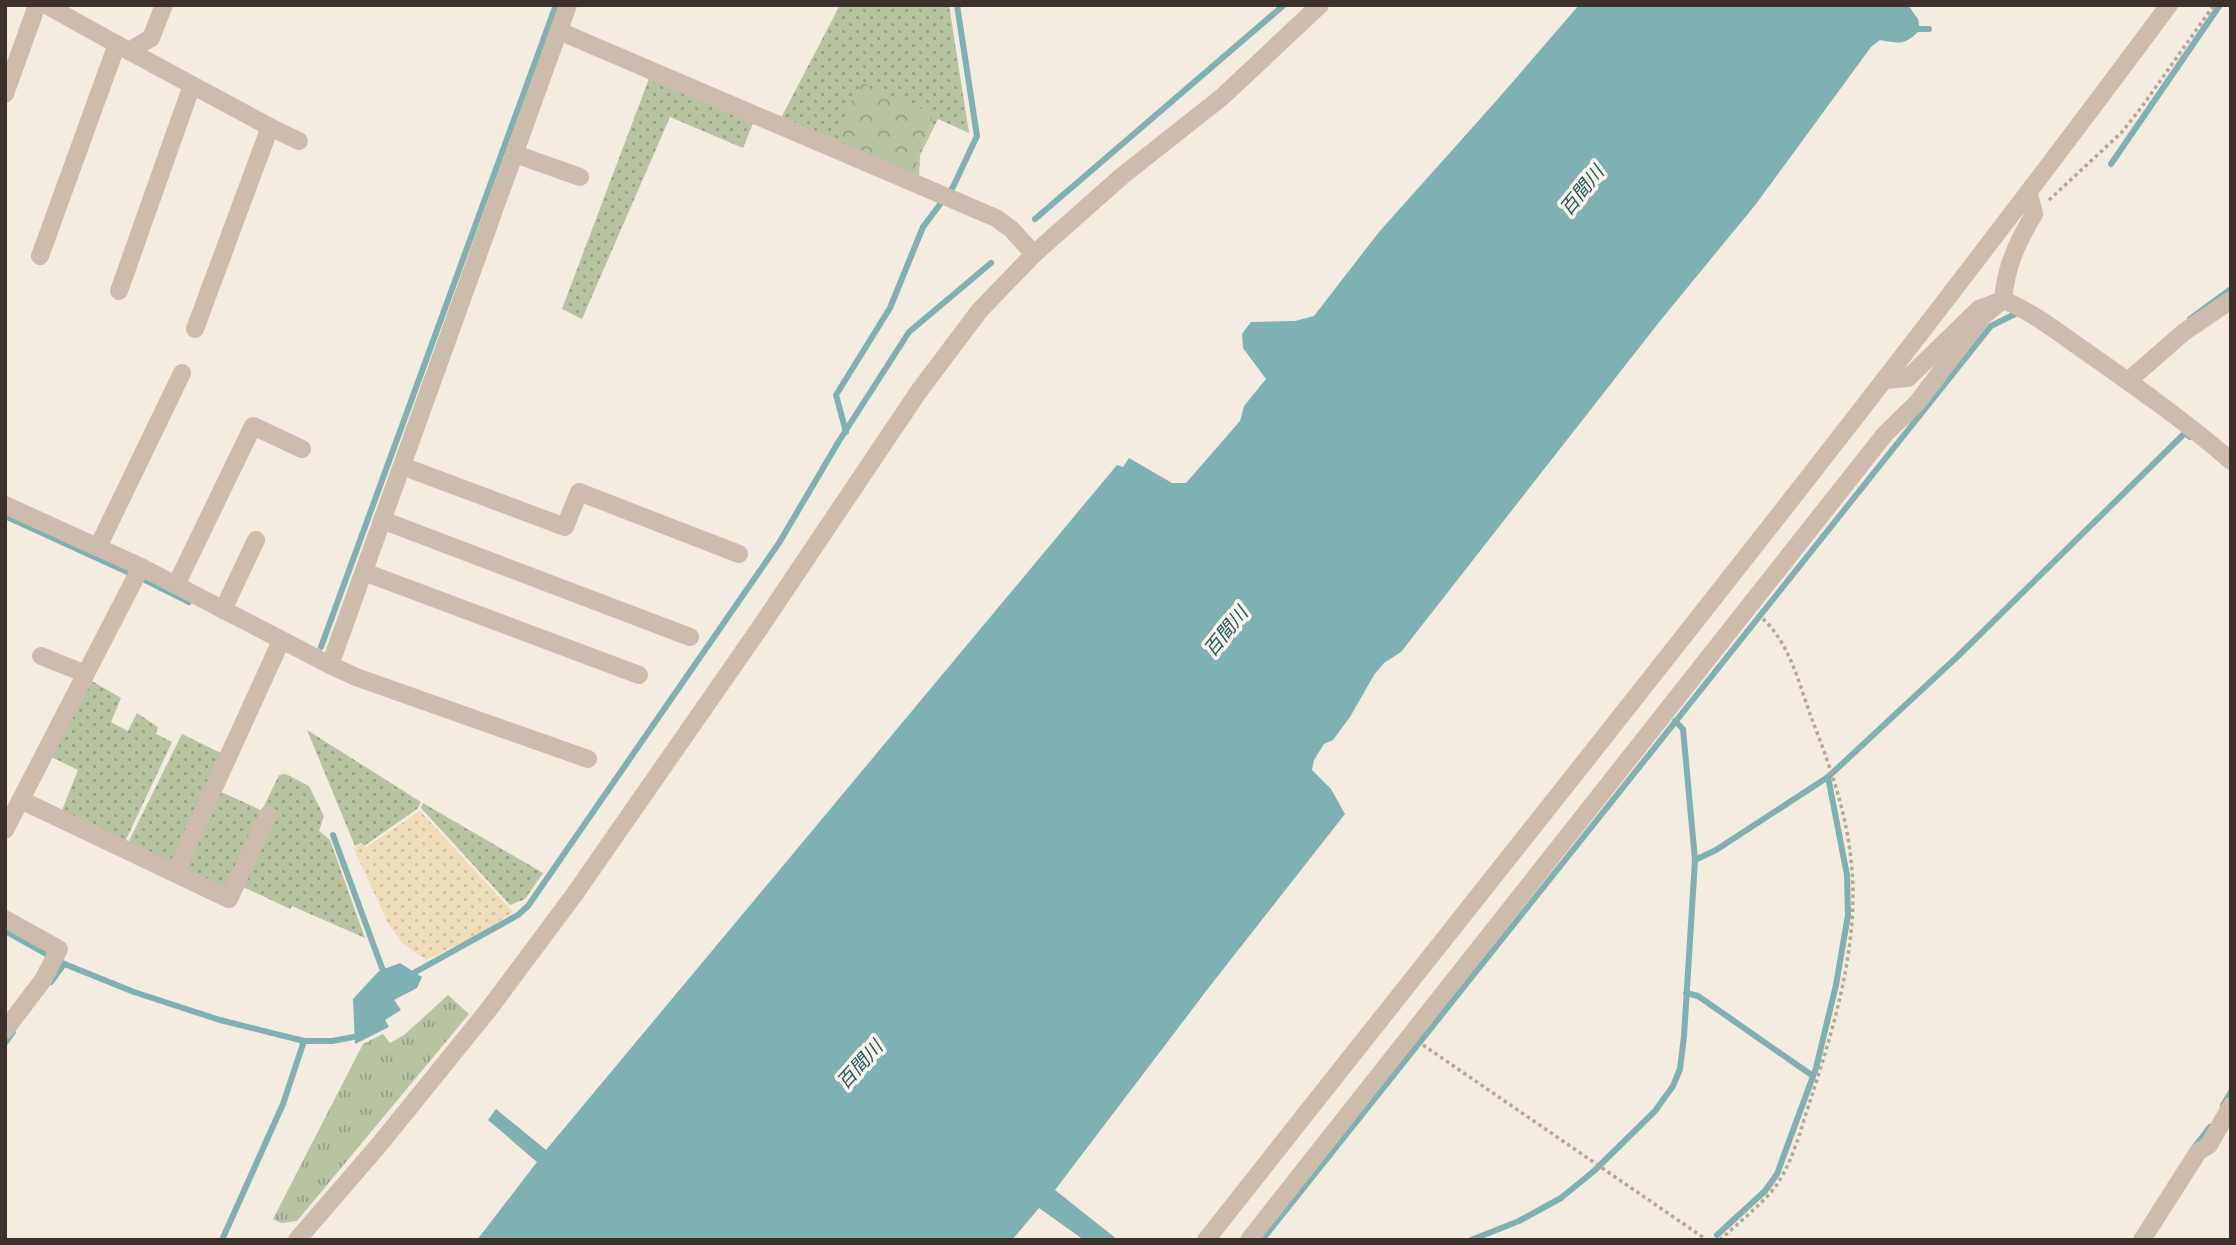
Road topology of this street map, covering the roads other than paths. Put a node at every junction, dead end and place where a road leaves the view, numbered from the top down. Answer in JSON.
{"nodes":[{"id":1,"x":37,"y":5,"type":"edge"},
{"id":2,"x":46,"y":5,"type":"edge"},
{"id":3,"x":164,"y":5,"type":"edge"},
{"id":4,"x":568,"y":5,"type":"edge"},
{"id":5,"x":1320,"y":5,"type":"edge"},
{"id":6,"x":2169,"y":5,"type":"edge"},
{"id":7,"x":559,"y":32,"type":"junction"},
{"id":8,"x":123,"y":48,"type":"junction"},
{"id":9,"x":192,"y":85,"type":"junction"},
{"id":10,"x":5,"y":94,"type":"edge"},
{"id":11,"x":270,"y":127,"type":"junction"},
{"id":12,"x":299,"y":141,"type":"dead end"},
{"id":13,"x":515,"y":154,"type":"junction"},
{"id":14,"x":580,"y":177,"type":"dead end"},
{"id":15,"x":2029,"y":194,"type":"junction"},
{"id":16,"x":1034,"y":254,"type":"junction"},
{"id":17,"x":40,"y":256,"type":"dead end"},
{"id":18,"x":119,"y":291,"type":"dead end"},
{"id":19,"x":2231,"y":300,"type":"edge"},
{"id":20,"x":2017,"y":306,"type":"junction"},
{"id":21,"x":195,"y":329,"type":"dead end"},
{"id":22,"x":182,"y":373,"type":"dead end"},
{"id":23,"x":1885,"y":380,"type":"junction"},
{"id":24,"x":2128,"y":381,"type":"junction"},
{"id":25,"x":302,"y":449,"type":"dead end"},
{"id":26,"x":2231,"y":461,"type":"edge"},
{"id":27,"x":402,"y":466,"type":"junction"},
{"id":28,"x":5,"y":505,"type":"edge"},
{"id":29,"x":382,"y":520,"type":"junction"},
{"id":30,"x":256,"y":540,"type":"dead end"},
{"id":31,"x":98,"y":547,"type":"junction"},
{"id":32,"x":739,"y":554,"type":"dead end"},
{"id":33,"x":363,"y":572,"type":"junction"},
{"id":34,"x":138,"y":573,"type":"junction"},
{"id":35,"x":176,"y":585,"type":"junction"},
{"id":36,"x":223,"y":610,"type":"junction"},
{"id":37,"x":690,"y":638,"type":"dead end"},
{"id":38,"x":279,"y":645,"type":"junction"},
{"id":39,"x":41,"y":656,"type":"dead end"},
{"id":40,"x":330,"y":665,"type":"junction"},
{"id":41,"x":86,"y":674,"type":"junction"},
{"id":42,"x":639,"y":675,"type":"dead end"},
{"id":43,"x":588,"y":759,"type":"dead end"},
{"id":44,"x":21,"y":800,"type":"junction"},
{"id":45,"x":268,"y":815,"type":"dead end"},
{"id":46,"x":5,"y":830,"type":"edge"},
{"id":47,"x":175,"y":873,"type":"junction"},
{"id":48,"x":5,"y":919,"type":"edge"},
{"id":49,"x":5,"y":1030,"type":"edge"},
{"id":50,"x":2231,"y":1106,"type":"edge"},
{"id":51,"x":297,"y":1240,"type":"edge"},
{"id":52,"x":1206,"y":1240,"type":"edge"},
{"id":53,"x":1249,"y":1240,"type":"edge"},
{"id":54,"x":2143,"y":1240,"type":"edge"}],
"edges":[{"from":1,"to":10,"type":"street"},
{"from":2,"to":8,"type":"street"},
{"from":3,"to":8,"type":"street"},
{"from":4,"to":7,"type":"street"},
{"from":5,"to":16,"type":"street"},
{"from":6,"to":15,"type":"street"},
{"from":7,"to":13,"type":"street"},
{"from":7,"to":16,"type":"street"},
{"from":8,"to":9,"type":"street"},
{"from":8,"to":17,"type":"street"},
{"from":9,"to":11,"type":"street"},
{"from":9,"to":18,"type":"street"},
{"from":11,"to":12,"type":"street"},
{"from":11,"to":21,"type":"street"},
{"from":13,"to":14,"type":"street"},
{"from":13,"to":27,"type":"street"},
{"from":15,"to":20,"type":"street"},
{"from":15,"to":23,"type":"street"},
{"from":16,"to":51,"type":"street"},
{"from":19,"to":24,"type":"street"},
{"from":20,"to":23,"type":"street"},
{"from":20,"to":24,"type":"street"},
{"from":20,"to":53,"type":"street"},
{"from":22,"to":31,"type":"street"},
{"from":23,"to":52,"type":"street"},
{"from":24,"to":26,"type":"street"},
{"from":25,"to":35,"type":"street"},
{"from":27,"to":29,"type":"street"},
{"from":27,"to":32,"type":"street"},
{"from":28,"to":31,"type":"street"},
{"from":29,"to":33,"type":"street"},
{"from":29,"to":37,"type":"street"},
{"from":30,"to":36,"type":"street"},
{"from":31,"to":34,"type":"street"},
{"from":33,"to":40,"type":"street"},
{"from":33,"to":42,"type":"street"},
{"from":34,"to":35,"type":"street"},
{"from":34,"to":41,"type":"street"},
{"from":35,"to":36,"type":"street"},
{"from":36,"to":38,"type":"street"},
{"from":38,"to":40,"type":"street"},
{"from":38,"to":47,"type":"street"},
{"from":39,"to":41,"type":"street"},
{"from":40,"to":43,"type":"street"},
{"from":41,"to":44,"type":"street"},
{"from":44,"to":46,"type":"street"},
{"from":44,"to":47,"type":"street"},
{"from":45,"to":47,"type":"street"},
{"from":48,"to":49,"type":"street"},
{"from":50,"to":54,"type":"street"}]}
